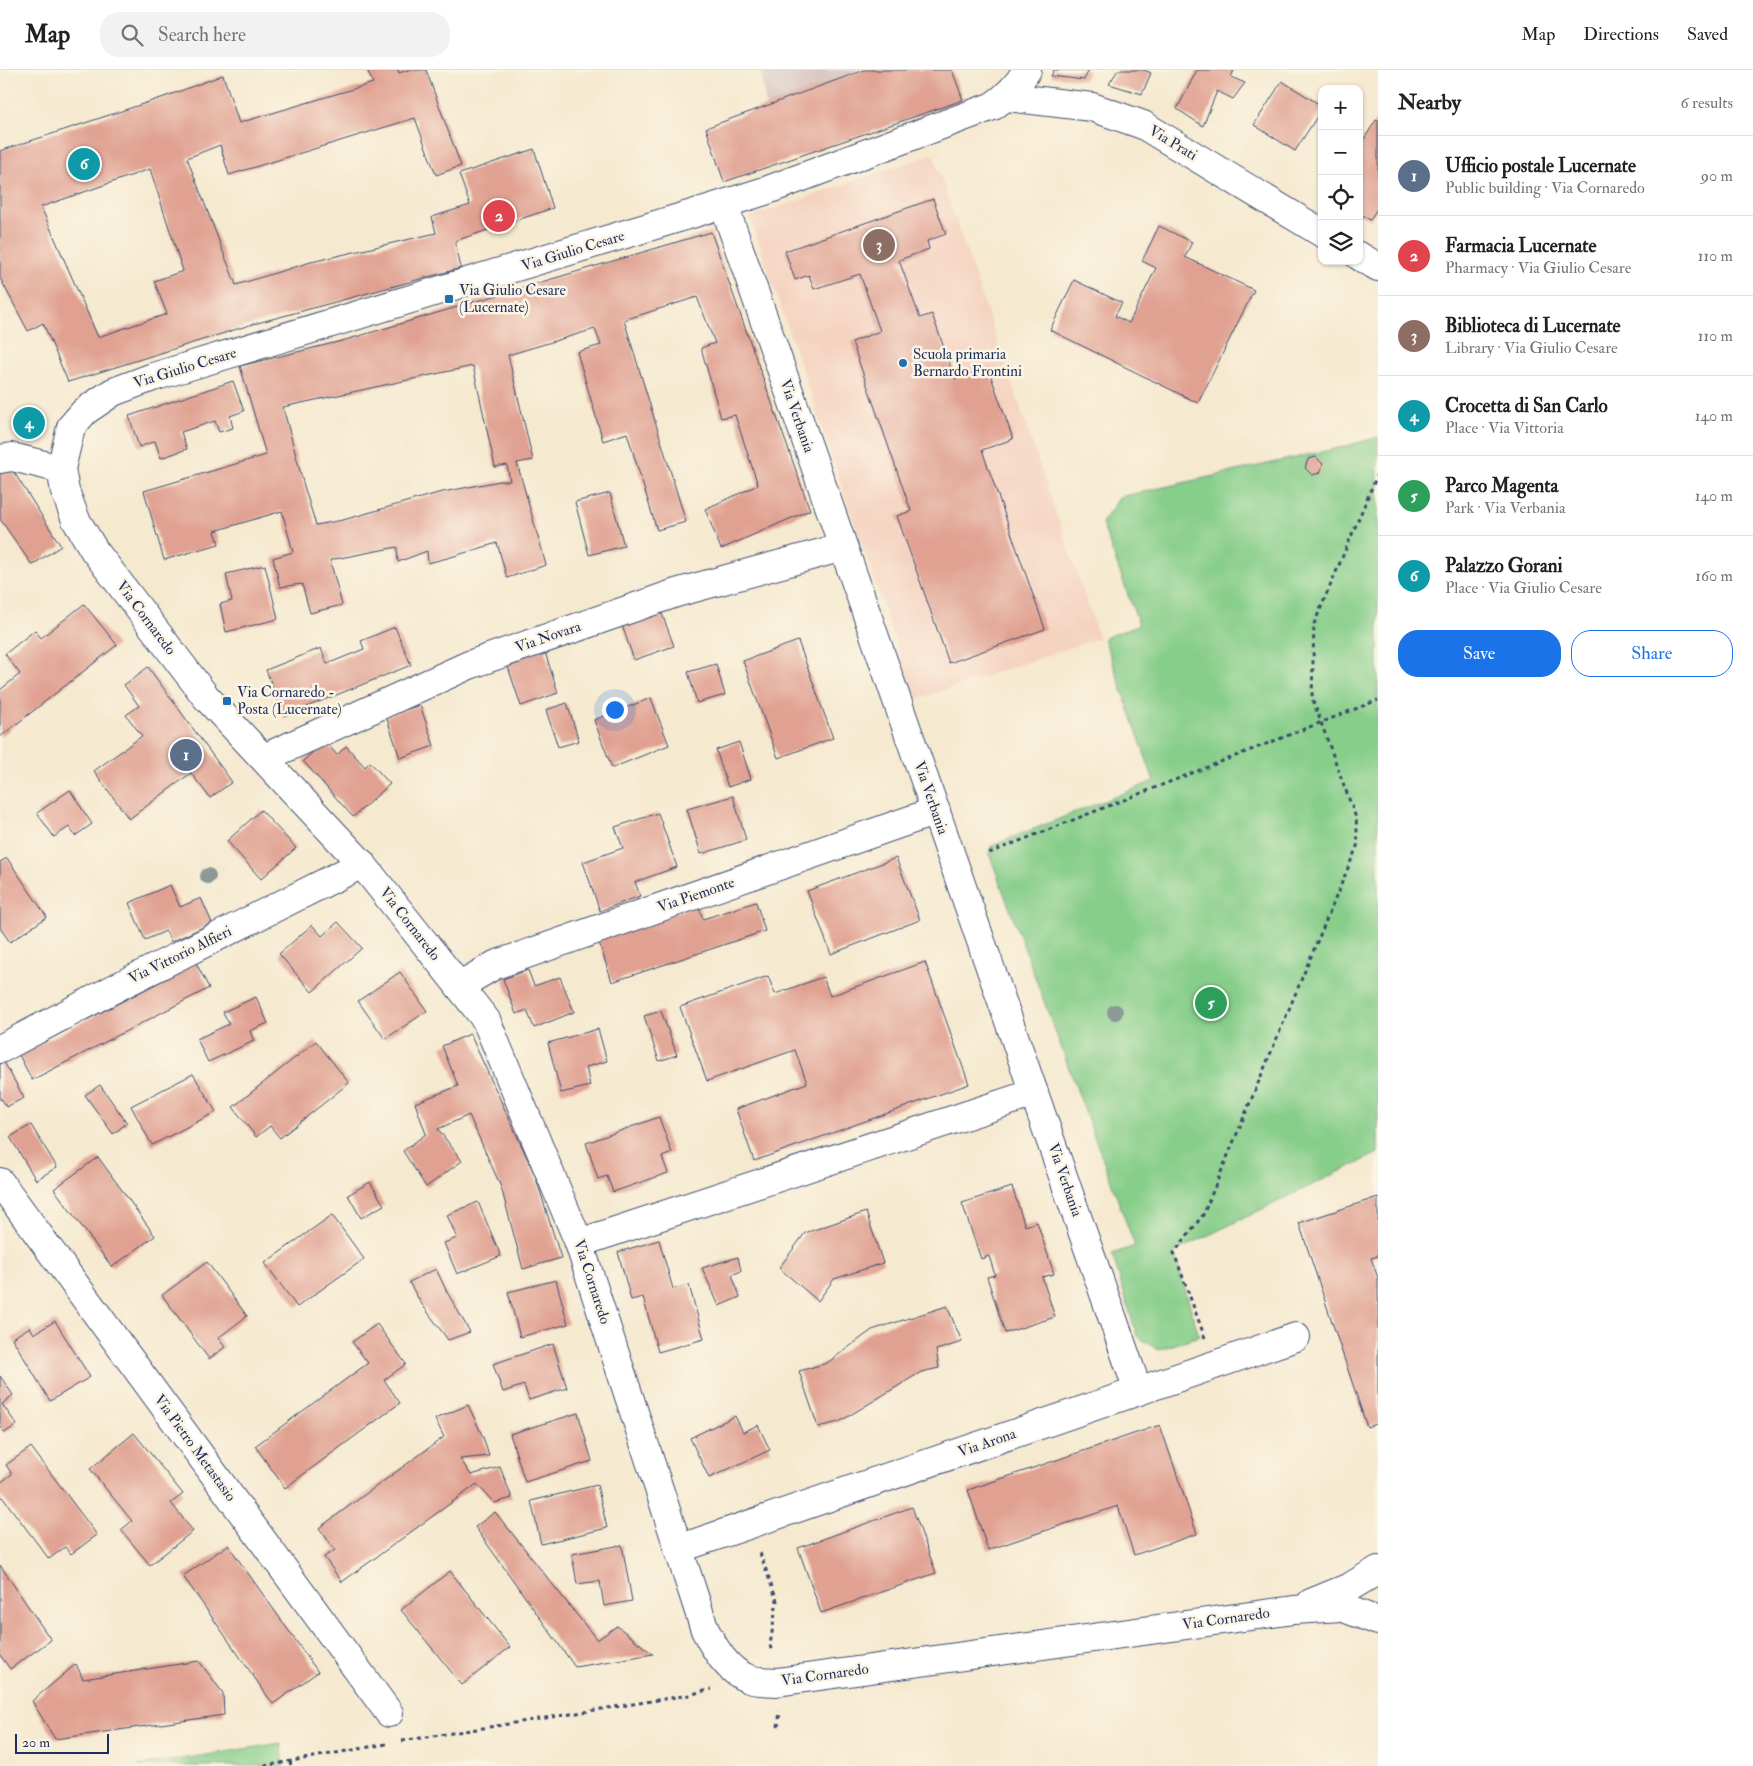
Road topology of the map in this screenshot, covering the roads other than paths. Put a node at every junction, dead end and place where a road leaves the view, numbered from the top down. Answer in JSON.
{"nodes":[{"id":1,"x":1027,"y":70,"type":"edge"},
{"id":2,"x":1007,"y":97,"type":"junction"},
{"id":3,"x":724,"y":205,"type":"junction"},
{"id":4,"x":1318,"y":231,"type":"edge"},
{"id":5,"x":0,"y":459,"type":"edge"},
{"id":6,"x":61,"y":469,"type":"junction"},
{"id":7,"x":843,"y":547,"type":"junction"},
{"id":8,"x":264,"y":758,"type":"junction"},
{"id":9,"x":936,"y":811,"type":"junction"},
{"id":10,"x":362,"y":864,"type":"junction"},
{"id":11,"x":458,"y":986,"type":"junction"},
{"id":12,"x":0,"y":1049,"type":"edge"},
{"id":13,"x":1034,"y":1093,"type":"junction"},
{"id":14,"x":0,"y":1182,"type":"edge"},
{"id":15,"x":579,"y":1243,"type":"junction"},
{"id":16,"x":1296,"y":1337,"type":"dead end"},
{"id":17,"x":1138,"y":1391,"type":"junction"},
{"id":18,"x":678,"y":1549,"type":"junction"},
{"id":19,"x":1378,"y":1570,"type":"edge"},
{"id":20,"x":1294,"y":1610,"type":"junction"},
{"id":21,"x":1378,"y":1621,"type":"edge"},
{"id":22,"x":389,"y":1714,"type":"dead end"}],
"edges":[{"from":1,"to":2,"type":"street"},
{"from":2,"to":3,"type":"street","name":"Via Giulio Cesare"},
{"from":2,"to":4,"type":"street","name":"Via Prati"},
{"from":3,"to":6,"type":"street","name":"Via Giulio Cesare"},
{"from":3,"to":7,"type":"street","name":"Via Verbania"},
{"from":5,"to":6,"type":"street"},
{"from":6,"to":8,"type":"street","name":"Via Cornaredo"},
{"from":7,"to":8,"type":"street","name":"Via Novara"},
{"from":7,"to":9,"type":"street","name":"Via Verbania"},
{"from":8,"to":10,"type":"street","name":"Via Cornaredo"},
{"from":9,"to":11,"type":"street","name":"Via Piemonte"},
{"from":9,"to":13,"type":"street","name":"Via Verbania"},
{"from":10,"to":11,"type":"street","name":"Via Cornaredo"},
{"from":10,"to":12,"type":"street","name":"Via Vittorio Alfieri"},
{"from":11,"to":15,"type":"street","name":"Via Cornaredo"},
{"from":13,"to":15,"type":"street"},
{"from":13,"to":17,"type":"street","name":"Via Verbania"},
{"from":14,"to":22,"type":"street","name":"Via Pietro Metastasio"},
{"from":15,"to":18,"type":"street","name":"Via Cornaredo"},
{"from":16,"to":17,"type":"street","name":"Via Arona"},
{"from":17,"to":18,"type":"street","name":"Via Arona"},
{"from":18,"to":20,"type":"street","name":"Via Cornaredo"},
{"from":19,"to":20,"type":"street","name":"Via Cornaredo"},
{"from":20,"to":21,"type":"street","name":"Via Cornaredo"}]}
